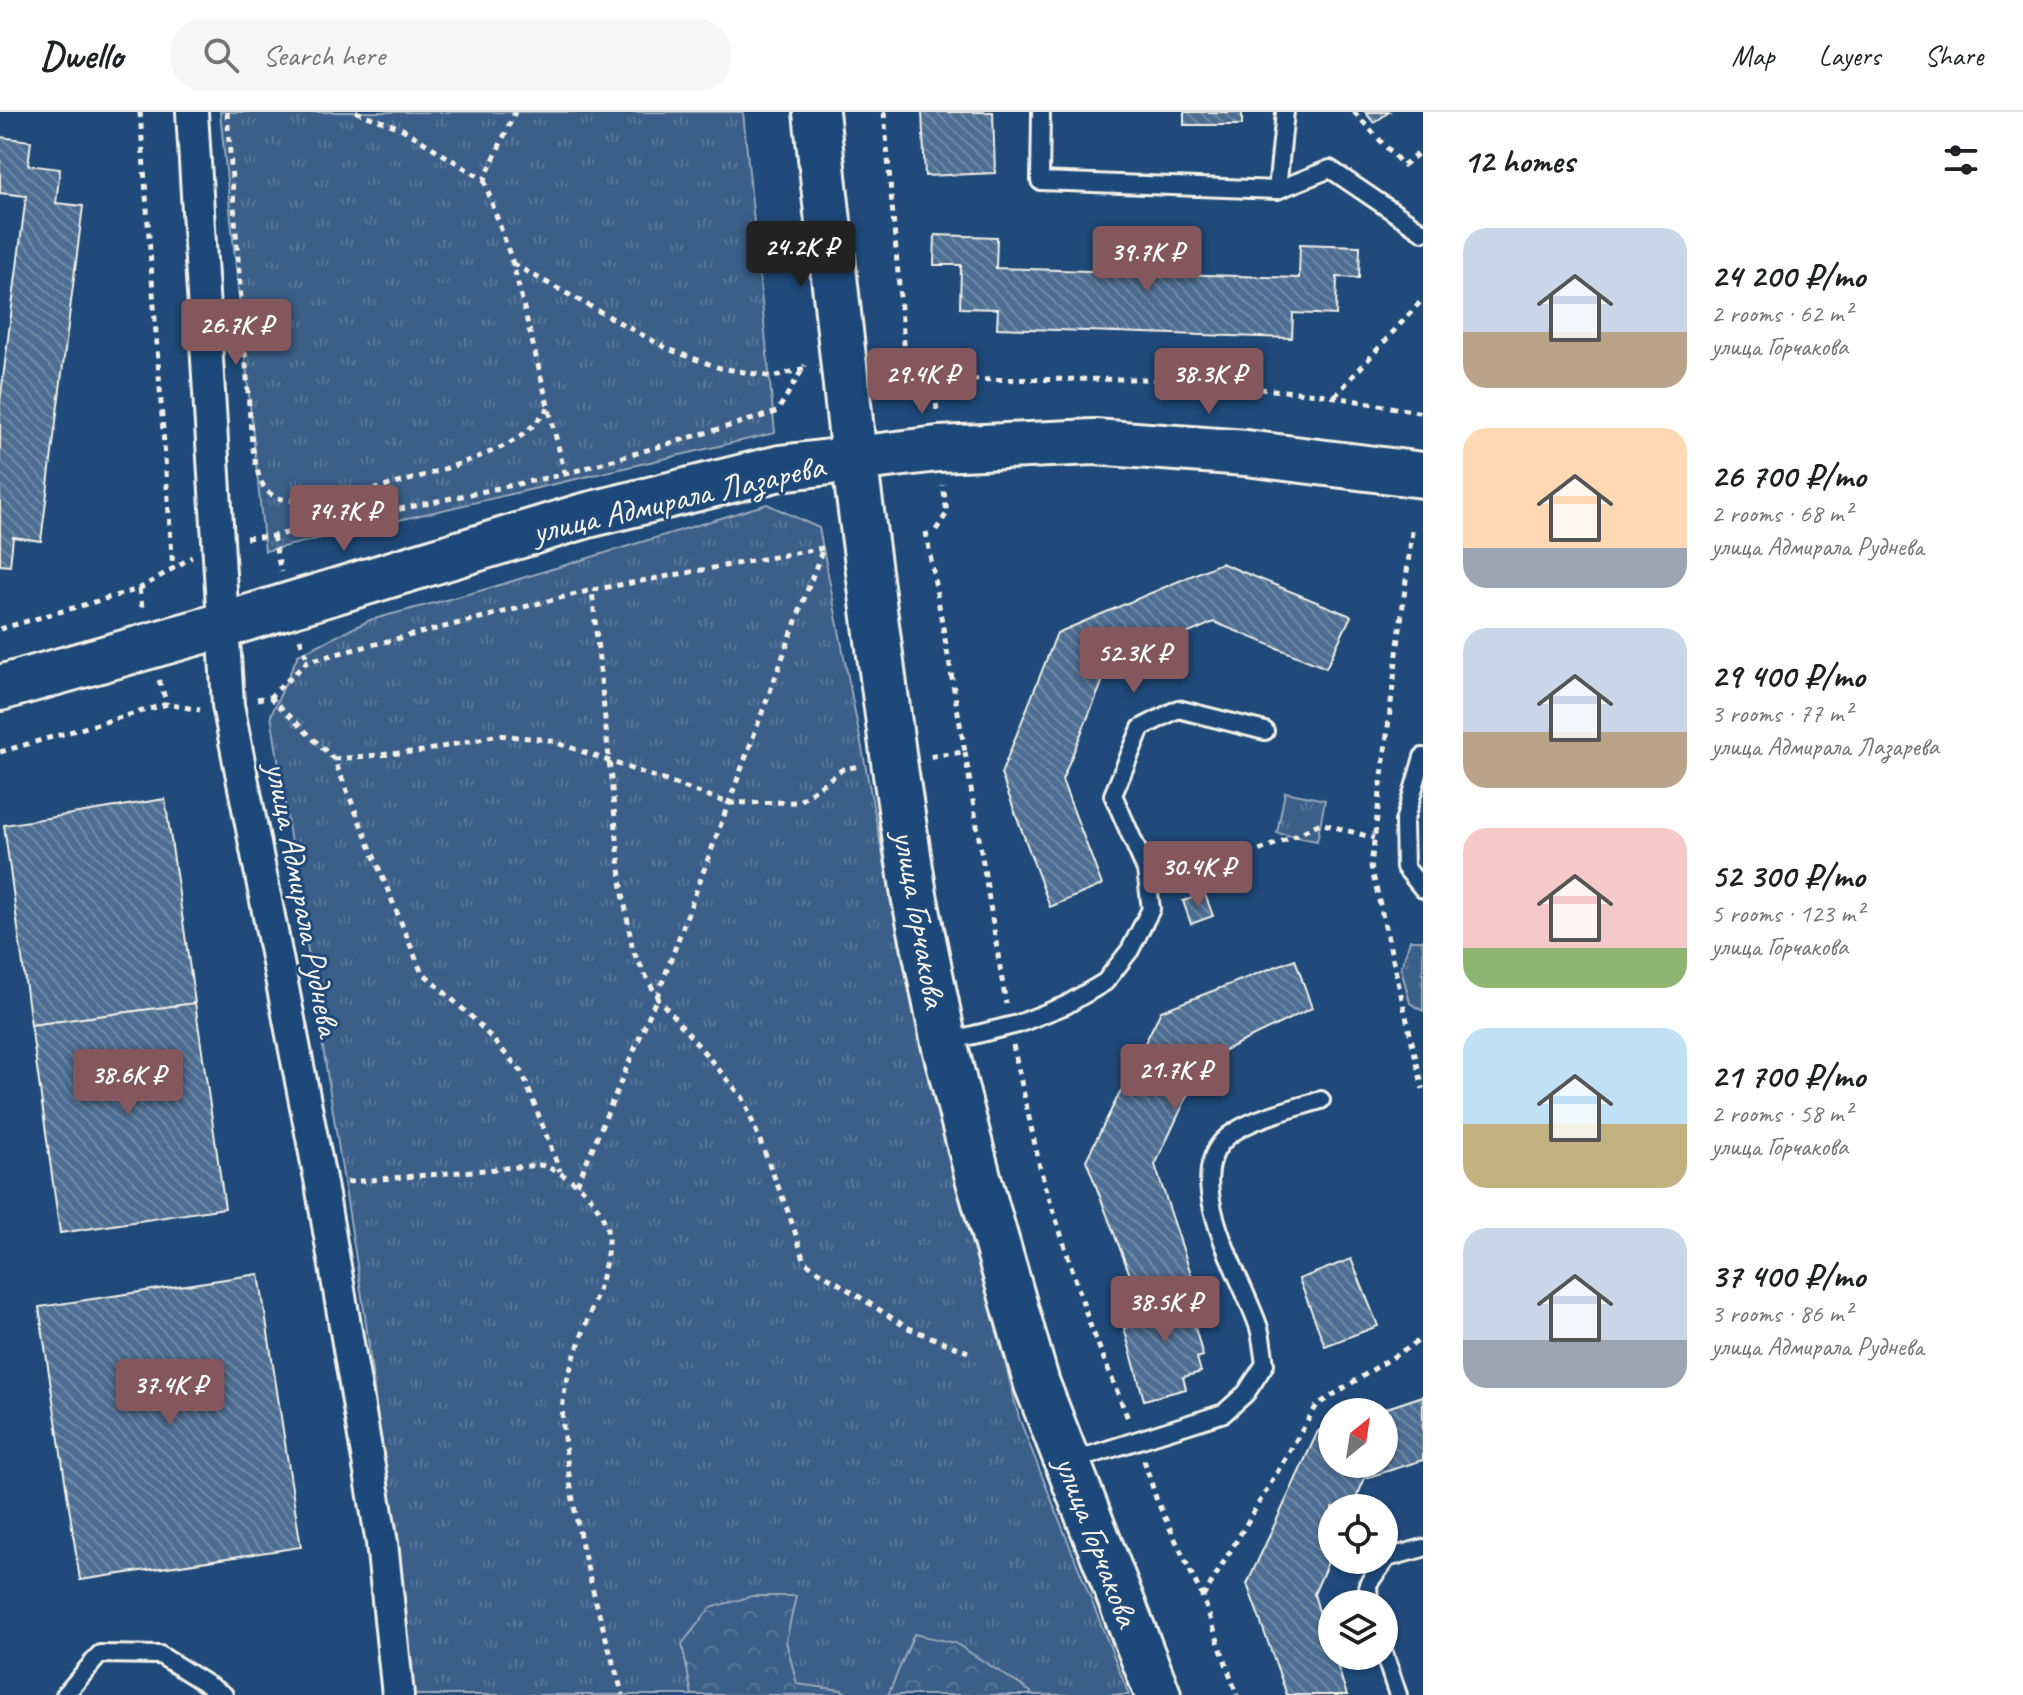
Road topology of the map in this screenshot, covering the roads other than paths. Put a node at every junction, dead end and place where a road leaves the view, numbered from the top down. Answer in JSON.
{"nodes":[{"id":1,"x":192,"y":112,"type":"edge"},
{"id":2,"x":816,"y":112,"type":"edge"},
{"id":3,"x":1041,"y":112,"type":"edge"},
{"id":4,"x":1285,"y":112,"type":"edge"},
{"id":5,"x":1277,"y":190,"type":"junction"},
{"id":6,"x":1423,"y":232,"type":"edge"},
{"id":7,"x":854,"y":458,"type":"junction"},
{"id":8,"x":1423,"y":475,"type":"edge"},
{"id":9,"x":224,"y":625,"type":"junction"},
{"id":10,"x":0,"y":688,"type":"edge"},
{"id":11,"x":1265,"y":731,"type":"dead end"},
{"id":12,"x":1423,"y":757,"type":"edge"},
{"id":13,"x":1423,"y":889,"type":"edge"},
{"id":14,"x":944,"y":1043,"type":"junction"},
{"id":15,"x":1321,"y":1100,"type":"dead end"},
{"id":16,"x":1068,"y":1463,"type":"junction"},
{"id":17,"x":1423,"y":1548,"type":"edge"},
{"id":18,"x":1368,"y":1590,"type":"edge"},
{"id":19,"x":1390,"y":1670,"type":"edge"},
{"id":20,"x":65,"y":1695,"type":"edge"},
{"id":21,"x":224,"y":1695,"type":"edge"},
{"id":22,"x":398,"y":1695,"type":"edge"},
{"id":23,"x":1158,"y":1695,"type":"edge"},
{"id":24,"x":1398,"y":1695,"type":"edge"}],
"edges":[{"from":1,"to":9,"type":"street","name":"улица Адмирала Руднева"},
{"from":2,"to":7,"type":"street","name":"улица Горчакова"},
{"from":3,"to":5,"type":"lane"},
{"from":4,"to":5,"type":"lane"},
{"from":5,"to":6,"type":"lane"},
{"from":7,"to":8,"type":"street","name":"улица Адмирала Лазарева"},
{"from":7,"to":9,"type":"street","name":"улица Адмирала Лазарева"},
{"from":7,"to":14,"type":"street","name":"улица Горчакова"},
{"from":9,"to":10,"type":"street","name":"улица Адмирала Лазарева"},
{"from":9,"to":22,"type":"street","name":"улица Адмирала Руднева"},
{"from":11,"to":14,"type":"lane"},
{"from":12,"to":13,"type":"lane"},
{"from":14,"to":16,"type":"street","name":"улица Горчакова"},
{"from":15,"to":16,"type":"lane"},
{"from":16,"to":23,"type":"street","name":"улица Горчакова"},
{"from":17,"to":18,"type":"lane"},
{"from":19,"to":24,"type":"lane"},
{"from":20,"to":21,"type":"lane"}]}
